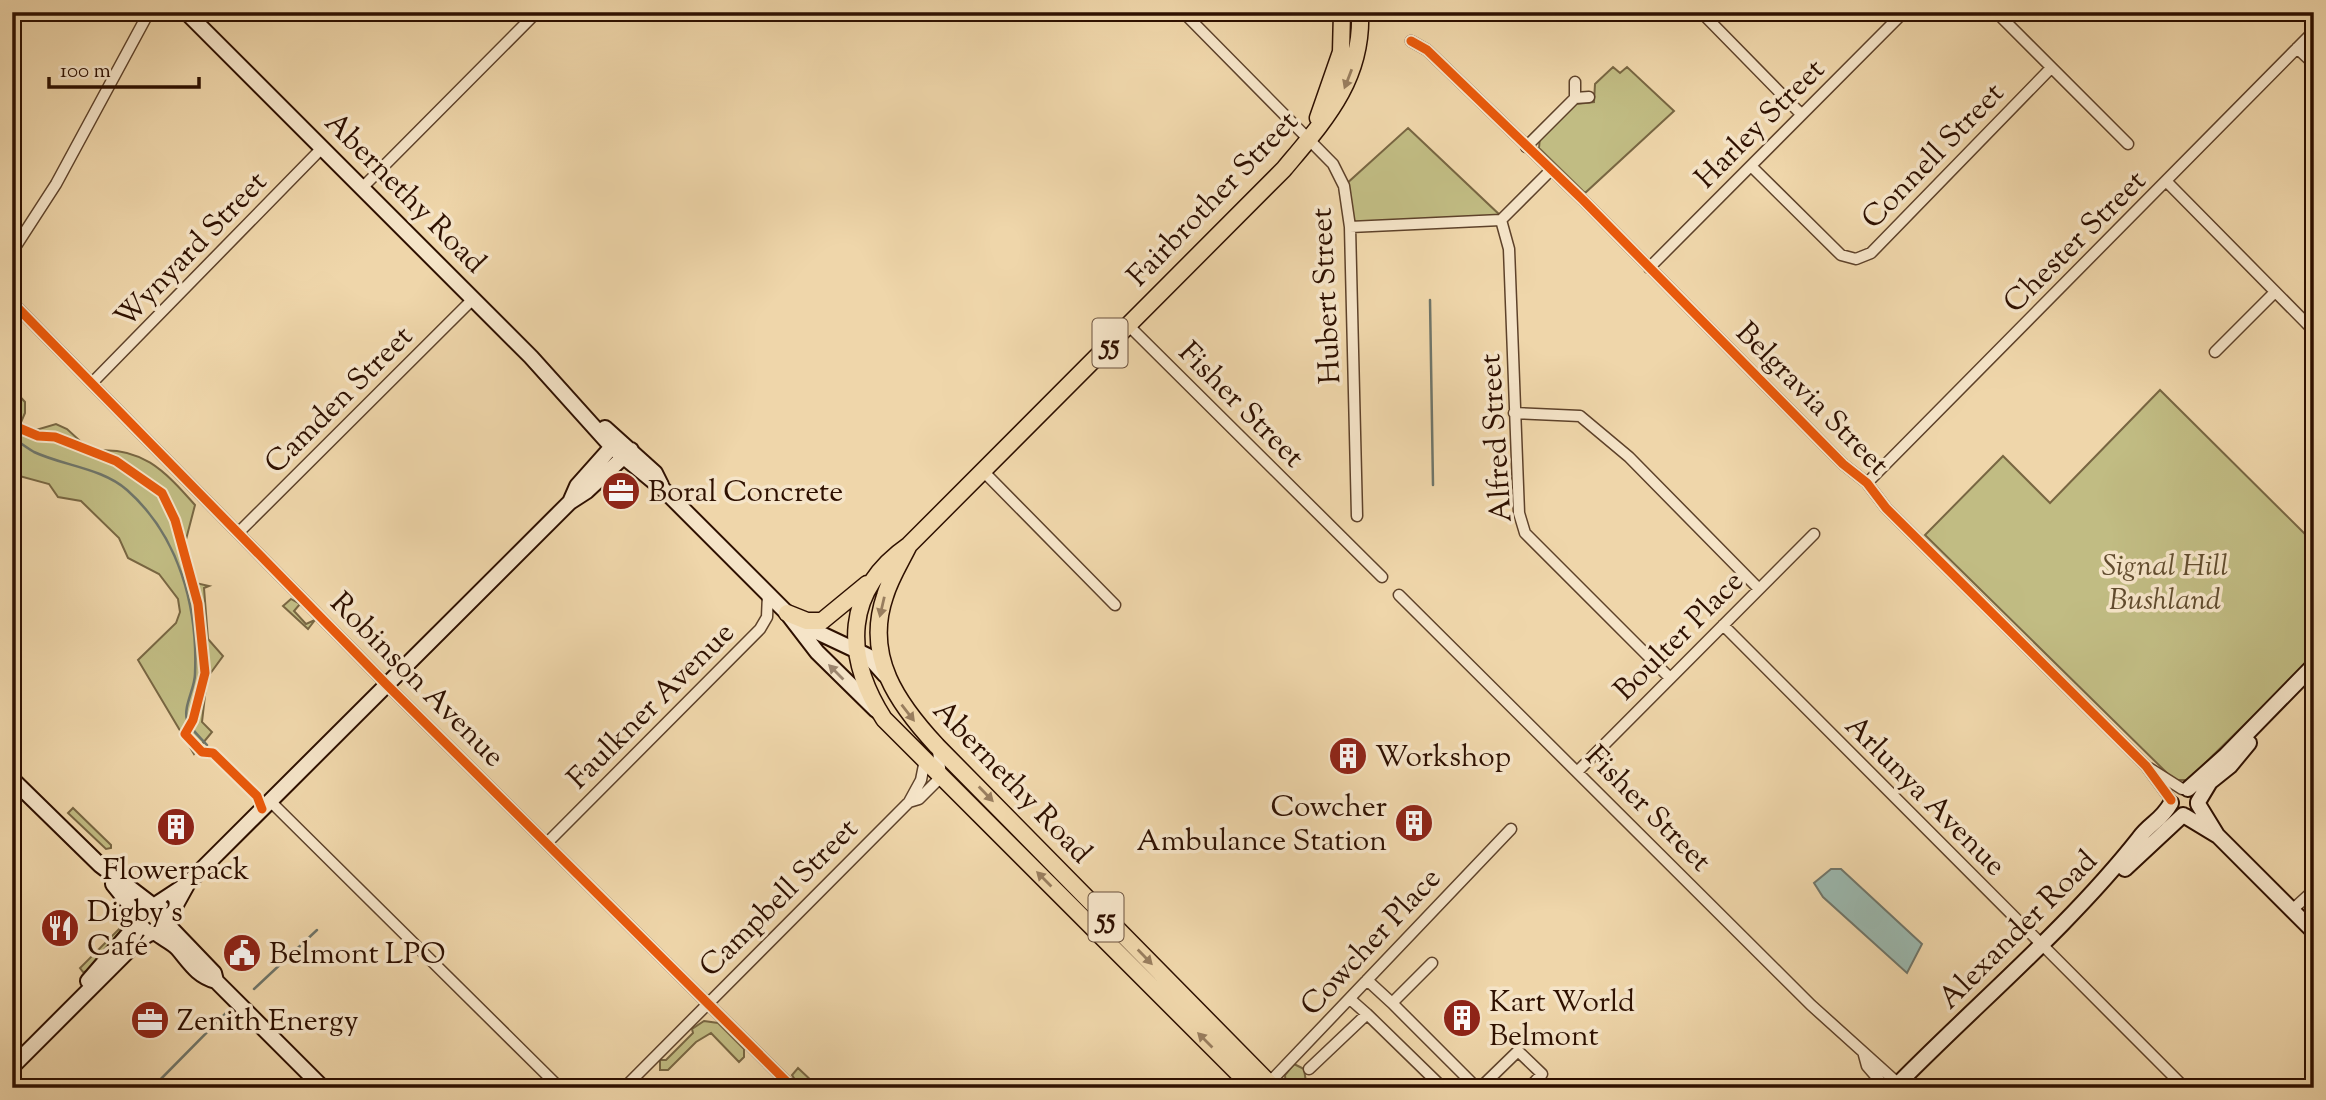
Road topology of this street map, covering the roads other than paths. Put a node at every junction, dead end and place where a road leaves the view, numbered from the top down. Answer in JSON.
{"nodes":[{"id":1,"x":149,"y":12,"type":"edge"},
{"id":2,"x":186,"y":12,"type":"edge"},
{"id":3,"x":537,"y":12,"type":"edge"},
{"id":4,"x":1183,"y":12,"type":"edge"},
{"id":5,"x":1342,"y":12,"type":"edge"},
{"id":6,"x":1360,"y":12,"type":"edge"},
{"id":7,"x":1701,"y":12,"type":"edge"},
{"id":8,"x":1904,"y":12,"type":"edge"},
{"id":9,"x":1996,"y":12,"type":"edge"},
{"id":10,"x":2314,"y":31,"type":"edge"},
{"id":11,"x":1411,"y":41,"type":"dead end"},
{"id":12,"x":2297,"y":48,"type":"junction"},
{"id":13,"x":2314,"y":64,"type":"edge"},
{"id":14,"x":2050,"y":69,"type":"junction"},
{"id":15,"x":1575,"y":82,"type":"dead end"},
{"id":16,"x":1590,"y":97,"type":"dead end"},
{"id":17,"x":1575,"y":98,"type":"junction"},
{"id":18,"x":1801,"y":114,"type":"junction"},
{"id":19,"x":1309,"y":139,"type":"junction"},
{"id":20,"x":2128,"y":144,"type":"dead end"},
{"id":21,"x":1526,"y":146,"type":"junction"},
{"id":22,"x":322,"y":148,"type":"junction"},
{"id":23,"x":1751,"y":166,"type":"junction"},
{"id":24,"x":1551,"y":170,"type":"junction"},
{"id":25,"x":2167,"y":182,"type":"junction"},
{"id":26,"x":362,"y":188,"type":"junction"},
{"id":27,"x":1501,"y":220,"type":"junction"},
{"id":28,"x":1350,"y":227,"type":"junction"},
{"id":29,"x":12,"y":252,"type":"edge"},
{"id":30,"x":1649,"y":268,"type":"junction"},
{"id":31,"x":2275,"y":292,"type":"junction"},
{"id":32,"x":472,"y":299,"type":"junction"},
{"id":33,"x":12,"y":302,"type":"edge"},
{"id":34,"x":1128,"y":325,"type":"junction"},
{"id":35,"x":2314,"y":331,"type":"edge"},
{"id":36,"x":2215,"y":352,"type":"dead end"},
{"id":37,"x":92,"y":383,"type":"junction"},
{"id":38,"x":1514,"y":412,"type":"junction"},
{"id":39,"x":615,"y":443,"type":"junction"},
{"id":40,"x":627,"y":453,"type":"junction"},
{"id":41,"x":983,"y":471,"type":"junction"},
{"id":42,"x":1867,"y":483,"type":"junction"},
{"id":43,"x":570,"y":502,"type":"junction"},
{"id":44,"x":1357,"y":516,"type":"dead end"},
{"id":45,"x":238,"y":533,"type":"junction"},
{"id":46,"x":1814,"y":534,"type":"dead end"},
{"id":47,"x":909,"y":545,"type":"junction"},
{"id":48,"x":875,"y":575,"type":"junction"},
{"id":49,"x":1382,"y":577,"type":"dead end"},
{"id":50,"x":1759,"y":589,"type":"junction"},
{"id":51,"x":768,"y":594,"type":"junction"},
{"id":52,"x":1399,"y":595,"type":"dead end"},
{"id":53,"x":1115,"y":605,"type":"dead end"},
{"id":54,"x":790,"y":617,"type":"junction"},
{"id":55,"x":1723,"y":625,"type":"junction"},
{"id":56,"x":857,"y":650,"type":"junction"},
{"id":57,"x":2314,"y":666,"type":"edge"},
{"id":58,"x":885,"y":675,"type":"junction"},
{"id":59,"x":2314,"y":677,"type":"edge"},
{"id":60,"x":1670,"y":678,"type":"junction"},
{"id":61,"x":386,"y":684,"type":"junction"},
{"id":62,"x":884,"y":719,"type":"junction"},
{"id":63,"x":937,"y":746,"type":"junction"},
{"id":64,"x":925,"y":761,"type":"junction"},
{"id":65,"x":2146,"y":766,"type":"junction"},
{"id":66,"x":1578,"y":771,"type":"junction"},
{"id":67,"x":941,"y":777,"type":"junction"},
{"id":68,"x":12,"y":779,"type":"edge"},
{"id":69,"x":2185,"y":789,"type":"junction"},
{"id":70,"x":270,"y":801,"type":"junction"},
{"id":71,"x":2171,"y":801,"type":"junction"},
{"id":72,"x":909,"y":802,"type":"junction"},
{"id":73,"x":2198,"y":803,"type":"junction"},
{"id":74,"x":2184,"y":815,"type":"junction"},
{"id":75,"x":1511,"y":829,"type":"dead end"},
{"id":76,"x":2218,"y":836,"type":"junction"},
{"id":77,"x":548,"y":842,"type":"junction"},
{"id":78,"x":100,"y":865,"type":"junction"},
{"id":79,"x":188,"y":884,"type":"junction"},
{"id":80,"x":2314,"y":890,"type":"edge"},
{"id":81,"x":153,"y":905,"type":"junction"},
{"id":82,"x":2292,"y":910,"type":"junction"},
{"id":83,"x":138,"y":919,"type":"junction"},
{"id":84,"x":159,"y":927,"type":"junction"},
{"id":85,"x":2314,"y":932,"type":"edge"},
{"id":86,"x":2042,"y":947,"type":"junction"},
{"id":87,"x":1432,"y":962,"type":"dead end"},
{"id":88,"x":1367,"y":980,"type":"junction"},
{"id":89,"x":1350,"y":999,"type":"junction"},
{"id":90,"x":707,"y":1003,"type":"junction"},
{"id":91,"x":1392,"y":1003,"type":"junction"},
{"id":92,"x":1367,"y":1014,"type":"junction"},
{"id":93,"x":12,"y":1056,"type":"edge"},
{"id":94,"x":12,"y":1067,"type":"edge"},
{"id":95,"x":1309,"y":1069,"type":"dead end"},
{"id":96,"x":1265,"y":1087,"type":"edge"},
{"id":97,"x":1897,"y":1087,"type":"edge"},
{"id":98,"x":323,"y":1088,"type":"edge"},
{"id":99,"x":560,"y":1088,"type":"edge"},
{"id":100,"x":624,"y":1088,"type":"edge"},
{"id":101,"x":793,"y":1088,"type":"edge"},
{"id":102,"x":1443,"y":1088,"type":"edge"},
{"id":103,"x":1478,"y":1088,"type":"edge"},
{"id":104,"x":1529,"y":1088,"type":"edge"},
{"id":105,"x":2185,"y":1088,"type":"edge"}],
"edges":[{"from":1,"to":29,"type":"street"},
{"from":2,"to":22,"type":"street","name":"Abernethy Road"},
{"from":3,"to":26,"type":"street"},
{"from":4,"to":19,"type":"street","name":"Hubert Street"},
{"from":5,"to":19,"type":"main road","number":"55"},
{"from":6,"to":19,"type":"main road","name":"Fairbrother Street","number":"55","one_way":true},
{"from":7,"to":18,"type":"street"},
{"from":8,"to":18,"type":"street","name":"Harley Street"},
{"from":9,"to":14,"type":"street"},
{"from":10,"to":12,"type":"street","name":"Chester Street"},
{"from":11,"to":21,"type":"street","name":"Belgravia Street"},
{"from":12,"to":13,"type":"street"},
{"from":12,"to":25,"type":"street","name":"Chester Street"},
{"from":14,"to":20,"type":"street"},
{"from":14,"to":23,"type":"street","name":"Connell Street"},
{"from":15,"to":17,"type":"street"},
{"from":16,"to":17,"type":"street"},
{"from":17,"to":21,"type":"street"},
{"from":18,"to":23,"type":"street","name":"Harley Street"},
{"from":19,"to":28,"type":"street","name":"Hubert Street"},
{"from":19,"to":34,"type":"main road","name":"Fairbrother Street","number":"55"},
{"from":21,"to":24,"type":"street","name":"Belgravia Street"},
{"from":22,"to":26,"type":"street","name":"Abernethy Road"},
{"from":22,"to":37,"type":"street","name":"Wynyard Street"},
{"from":23,"to":30,"type":"street","name":"Harley Street"},
{"from":24,"to":27,"type":"street"},
{"from":24,"to":30,"type":"street","name":"Belgravia Street"},
{"from":25,"to":31,"type":"street"},
{"from":25,"to":42,"type":"street","name":"Chester Street"},
{"from":26,"to":32,"type":"street","name":"Abernethy Road"},
{"from":27,"to":28,"type":"street"},
{"from":27,"to":38,"type":"street","name":"Alfred Street"},
{"from":28,"to":44,"type":"street","name":"Hubert Street"},
{"from":30,"to":42,"type":"street","name":"Belgravia Street"},
{"from":31,"to":35,"type":"street"},
{"from":31,"to":36,"type":"street"},
{"from":32,"to":39,"type":"street","name":"Abernethy Road"},
{"from":32,"to":45,"type":"street","name":"Camden Street"},
{"from":33,"to":37,"type":"street","name":"Robinson Avenue"},
{"from":34,"to":41,"type":"main road","name":"Fairbrother Street","number":"55"},
{"from":34,"to":49,"type":"street","name":"Fisher Street"},
{"from":37,"to":45,"type":"street","name":"Robinson Avenue"},
{"from":38,"to":50,"type":"street"},
{"from":38,"to":60,"type":"street","name":"Alfred Street"},
{"from":39,"to":40,"type":"street","name":"Abernethy Road"},
{"from":39,"to":43,"type":"street"},
{"from":40,"to":43,"type":"street"},
{"from":40,"to":51,"type":"street","name":"Abernethy Road"},
{"from":41,"to":47,"type":"main road","name":"Fairbrother Street","number":"55"},
{"from":41,"to":53,"type":"street"},
{"from":42,"to":65,"type":"street","name":"Belgravia Street"},
{"from":43,"to":61,"type":"street"},
{"from":45,"to":61,"type":"street","name":"Robinson Avenue"},
{"from":46,"to":50,"type":"street","name":"Boulter Place"},
{"from":47,"to":48,"type":"main road","name":"Fairbrother Street","number":"55"},
{"from":47,"to":58,"type":"main road","name":"Fairbrother Street","number":"55","one_way":true},
{"from":48,"to":54,"type":"main road"},
{"from":48,"to":56,"type":"main road","name":"Fairbrother Street","number":"55"},
{"from":50,"to":55,"type":"street","name":"Boulter Place"},
{"from":51,"to":54,"type":"street","name":"Abernethy Road"},
{"from":51,"to":77,"type":"street","name":"Faulkner Avenue"},
{"from":52,"to":66,"type":"street","name":"Fisher Street"},
{"from":54,"to":56,"type":"street","name":"Abernethy Road"},
{"from":62,"to":54,"type":"street","name":"Abernethy Road","one_way":true},
{"from":55,"to":60,"type":"street","name":"Boulter Place"},
{"from":55,"to":86,"type":"street","name":"Arlunya Avenue"},
{"from":56,"to":58,"type":"street","name":"Abernethy Road"},
{"from":56,"to":62,"type":"main road","name":"Fairbrother Street","number":"55"},
{"from":57,"to":69,"type":"street"},
{"from":58,"to":63,"type":"main road","name":"Abernethy Road","number":"55","one_way":true},
{"from":59,"to":73,"type":"street"},
{"from":60,"to":66,"type":"street","name":"Boulter Place"},
{"from":61,"to":70,"type":"street"},
{"from":61,"to":77,"type":"street","name":"Robinson Avenue"},
{"from":62,"to":64,"type":"main road","name":"Abernethy Road","number":"55"},
{"from":63,"to":67,"type":"street"},
{"from":63,"to":96,"type":"main road","name":"Abernethy Road","number":"55","one_way":true},
{"from":64,"to":67,"type":"main road","name":"Abernethy Road","number":"55"},
{"from":64,"to":72,"type":"street","name":"Campbell Street"},
{"from":65,"to":69,"type":"street","name":"Belgravia Street"},
{"from":65,"to":71,"type":"street","name":"Belgravia Street"},
{"from":66,"to":97,"type":"street","name":"Fisher Street"},
{"from":67,"to":72,"type":"street","name":"Campbell Street"},
{"from":96,"to":67,"type":"main road","name":"Abernethy Road","number":"55","one_way":true},
{"from":68,"to":78,"type":"street"},
{"from":69,"to":71,"type":"street"},
{"from":69,"to":73,"type":"street"},
{"from":70,"to":79,"type":"street"},
{"from":70,"to":99,"type":"street"},
{"from":71,"to":74,"type":"street"},
{"from":71,"to":86,"type":"street","name":"Alexander Road"},
{"from":72,"to":90,"type":"street","name":"Campbell Street"},
{"from":73,"to":74,"type":"street"},
{"from":73,"to":76,"type":"street"},
{"from":74,"to":76,"type":"street"},
{"from":74,"to":86,"type":"street","name":"Alexander Road"},
{"from":75,"to":88,"type":"street","name":"Cowcher Place"},
{"from":76,"to":82,"type":"street"},
{"from":77,"to":90,"type":"street","name":"Robinson Avenue"},
{"from":78,"to":81,"type":"street"},
{"from":78,"to":83,"type":"street"},
{"from":79,"to":81,"type":"street"},
{"from":79,"to":84,"type":"street"},
{"from":80,"to":82,"type":"street"},
{"from":81,"to":83,"type":"street"},
{"from":81,"to":84,"type":"street"},
{"from":82,"to":85,"type":"street"},
{"from":83,"to":84,"type":"street"},
{"from":83,"to":93,"type":"street"},
{"from":84,"to":94,"type":"street"},
{"from":84,"to":98,"type":"street"},
{"from":86,"to":97,"type":"street","name":"Alexander Road"},
{"from":86,"to":105,"type":"street","name":"Arlunya Avenue"},
{"from":87,"to":91,"type":"street"},
{"from":88,"to":89,"type":"street","name":"Cowcher Place"},
{"from":88,"to":91,"type":"street"},
{"from":89,"to":92,"type":"street"},
{"from":89,"to":96,"type":"street","name":"Cowcher Place"},
{"from":90,"to":100,"type":"street","name":"Campbell Street"},
{"from":90,"to":101,"type":"street","name":"Robinson Avenue"},
{"from":91,"to":103,"type":"street"},
{"from":92,"to":95,"type":"street"},
{"from":92,"to":102,"type":"street"},
{"from":103,"to":104,"type":"street"}]}
